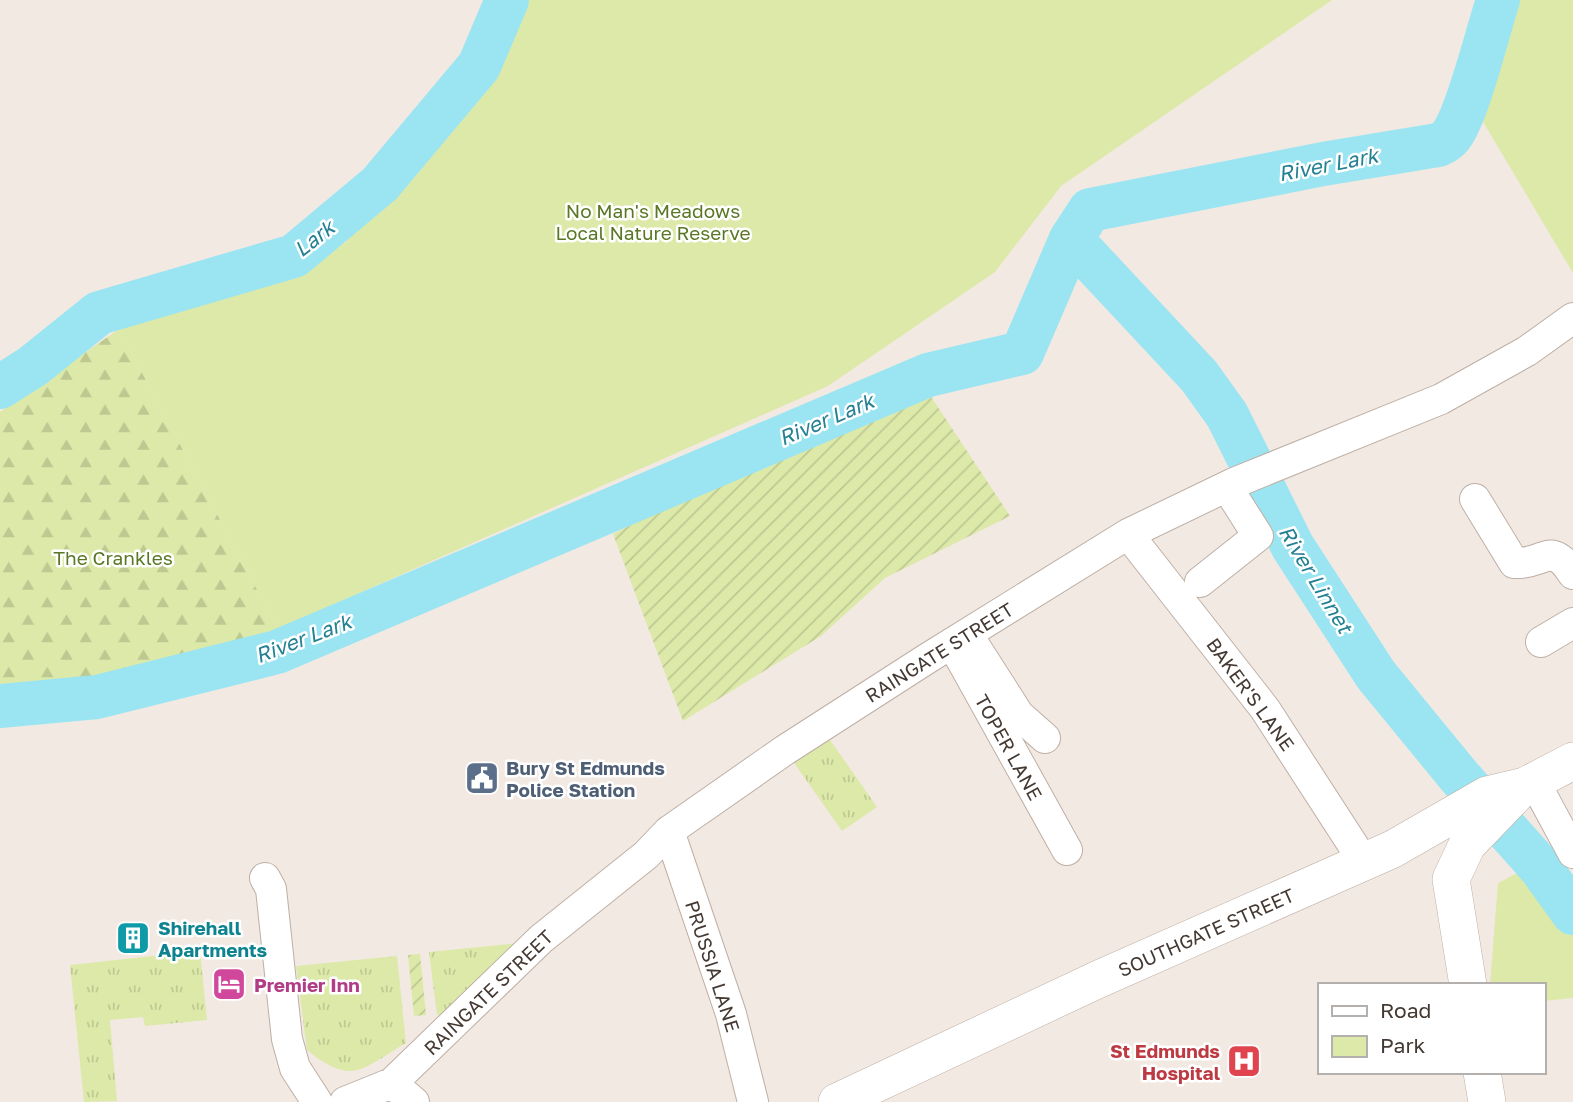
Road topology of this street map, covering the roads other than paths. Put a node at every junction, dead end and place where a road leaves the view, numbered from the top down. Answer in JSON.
{"nodes":[{"id":1,"x":1565,"y":323,"type":"edge"},
{"id":2,"x":1231,"y":485,"type":"junction"},
{"id":3,"x":1475,"y":499,"type":"dead end"},
{"id":4,"x":1129,"y":534,"type":"junction"},
{"id":5,"x":1573,"y":574,"type":"edge"},
{"id":6,"x":1200,"y":582,"type":"dead end"},
{"id":7,"x":1573,"y":623,"type":"edge"},
{"id":8,"x":960,"y":638,"type":"junction"},
{"id":9,"x":1541,"y":642,"type":"dead end"},
{"id":10,"x":1045,"y":738,"type":"dead end"},
{"id":11,"x":1573,"y":761,"type":"edge"},
{"id":12,"x":1500,"y":799,"type":"junction"},
{"id":13,"x":669,"y":831,"type":"junction"},
{"id":14,"x":1067,"y":850,"type":"dead end"},
{"id":15,"x":1573,"y":853,"type":"edge"},
{"id":16,"x":1378,"y":856,"type":"junction"},
{"id":17,"x":265,"y":878,"type":"dead end"},
{"id":18,"x":1451,"y":879,"type":"junction"},
{"id":19,"x":1468,"y":983,"type":"edge"},
{"id":20,"x":1482,"y":1074,"type":"edge"},
{"id":21,"x":403,"y":1092,"type":"edge"},
{"id":22,"x":317,"y":1102,"type":"edge"},
{"id":23,"x":345,"y":1102,"type":"edge"},
{"id":24,"x":753,"y":1102,"type":"edge"},
{"id":25,"x":837,"y":1102,"type":"edge"},
{"id":26,"x":1487,"y":1102,"type":"edge"}],
"edges":[{"from":1,"to":2,"type":"street","name":"RAINGATE STREET"},
{"from":2,"to":4,"type":"street","name":"RAINGATE STREET"},
{"from":2,"to":6,"type":"street"},
{"from":3,"to":5,"type":"street"},
{"from":4,"to":8,"type":"street","name":"RAINGATE STREET"},
{"from":4,"to":16,"type":"street","name":"BAKER'S LANE"},
{"from":7,"to":9,"type":"street"},
{"from":8,"to":10,"type":"street","name":"TOPER LANE"},
{"from":8,"to":13,"type":"street","name":"RAINGATE STREET"},
{"from":8,"to":14,"type":"street","name":"TOPER LANE"},
{"from":11,"to":12,"type":"street","name":"SOUTHGATE STREET"},
{"from":12,"to":15,"type":"street"},
{"from":12,"to":16,"type":"street","name":"SOUTHGATE STREET"},
{"from":12,"to":18,"type":"street"},
{"from":13,"to":21,"type":"street","name":"RAINGATE STREET"},
{"from":13,"to":24,"type":"street","name":"PRUSSIA LANE"},
{"from":16,"to":18,"type":"street"},
{"from":16,"to":25,"type":"street","name":"SOUTHGATE STREET"},
{"from":17,"to":22,"type":"street"},
{"from":18,"to":19,"type":"street"},
{"from":20,"to":26,"type":"street"},
{"from":21,"to":23,"type":"street"}]}
